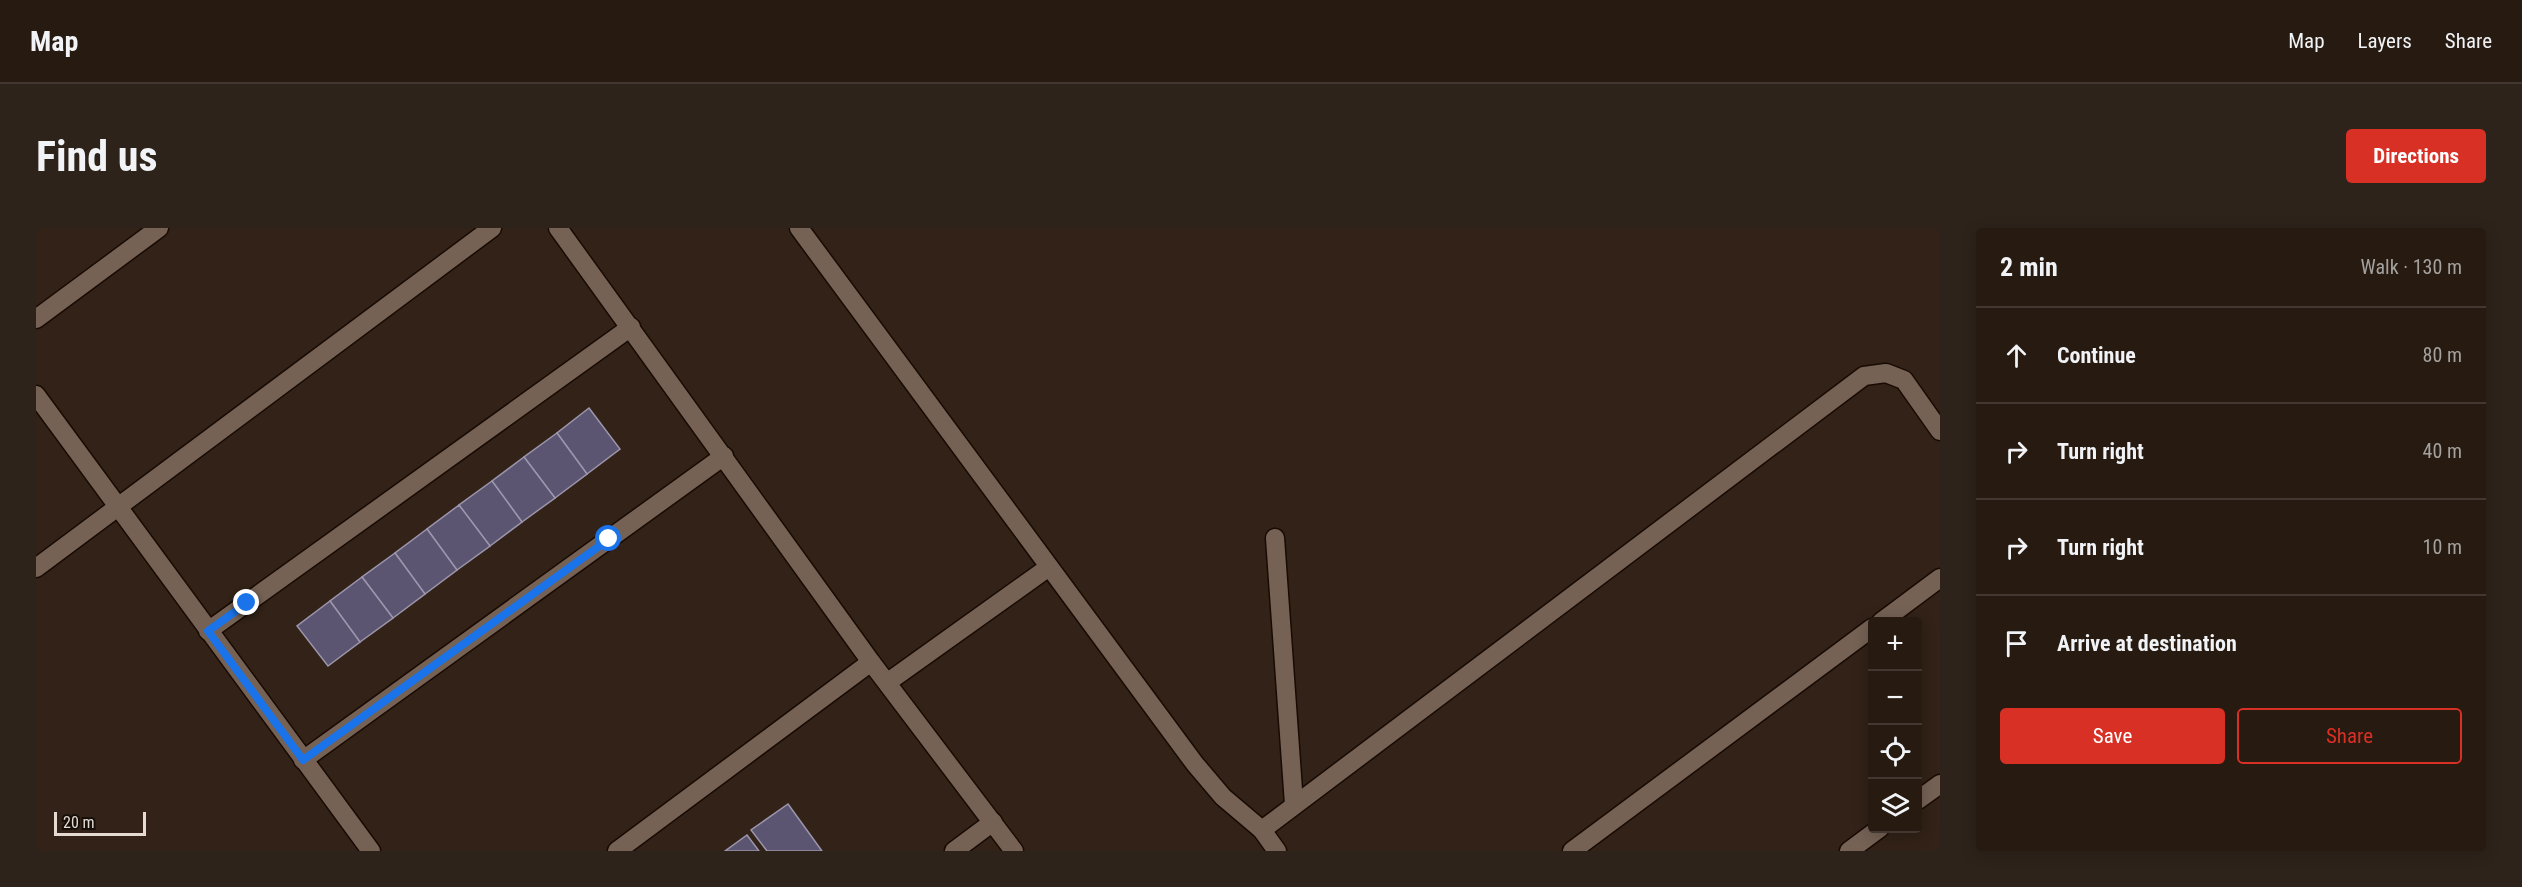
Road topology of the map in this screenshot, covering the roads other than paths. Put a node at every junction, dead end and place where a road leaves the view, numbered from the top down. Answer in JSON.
{"nodes":[{"id":1,"x":159,"y":228,"type":"edge"},
{"id":2,"x":492,"y":228,"type":"edge"},
{"id":3,"x":558,"y":228,"type":"edge"},
{"id":4,"x":799,"y":228,"type":"edge"},
{"id":5,"x":36,"y":319,"type":"edge"},
{"id":6,"x":631,"y":327,"type":"junction"},
{"id":7,"x":36,"y":394,"type":"edge"},
{"id":8,"x":1940,"y":431,"type":"edge"},
{"id":9,"x":724,"y":456,"type":"junction"},
{"id":10,"x":118,"y":507,"type":"junction"},
{"id":11,"x":1275,"y":538,"type":"dead end"},
{"id":12,"x":1049,"y":567,"type":"junction"},
{"id":13,"x":36,"y":568,"type":"edge"},
{"id":14,"x":1940,"y":578,"type":"edge"},
{"id":15,"x":1886,"y":617,"type":"edge"},
{"id":16,"x":208,"y":631,"type":"junction"},
{"id":17,"x":1868,"y":631,"type":"edge"},
{"id":18,"x":871,"y":662,"type":"junction"},
{"id":19,"x":888,"y":682,"type":"junction"},
{"id":20,"x":303,"y":760,"type":"junction"},
{"id":21,"x":1940,"y":784,"type":"edge"},
{"id":22,"x":1922,"y":797,"type":"edge"},
{"id":23,"x":1294,"y":804,"type":"junction"},
{"id":24,"x":993,"y":822,"type":"junction"},
{"id":25,"x":1262,"y":830,"type":"junction"},
{"id":26,"x":1873,"y":833,"type":"edge"},
{"id":27,"x":371,"y":851,"type":"edge"},
{"id":28,"x":617,"y":851,"type":"edge"},
{"id":29,"x":954,"y":851,"type":"edge"},
{"id":30,"x":1014,"y":851,"type":"edge"},
{"id":31,"x":1277,"y":851,"type":"edge"},
{"id":32,"x":1572,"y":851,"type":"edge"},
{"id":33,"x":1849,"y":851,"type":"edge"}],
"edges":[{"from":1,"to":5,"type":"street"},
{"from":2,"to":10,"type":"street"},
{"from":3,"to":6,"type":"street"},
{"from":4,"to":12,"type":"street"},
{"from":6,"to":9,"type":"street"},
{"from":6,"to":16,"type":"street"},
{"from":7,"to":10,"type":"street"},
{"from":8,"to":23,"type":"street"},
{"from":9,"to":18,"type":"street"},
{"from":9,"to":20,"type":"street"},
{"from":10,"to":13,"type":"street"},
{"from":10,"to":16,"type":"street"},
{"from":11,"to":23,"type":"street"},
{"from":12,"to":19,"type":"street"},
{"from":12,"to":25,"type":"street"},
{"from":14,"to":15,"type":"street"},
{"from":16,"to":20,"type":"street"},
{"from":17,"to":32,"type":"street"},
{"from":18,"to":19,"type":"street"},
{"from":18,"to":28,"type":"street"},
{"from":19,"to":24,"type":"street"},
{"from":20,"to":27,"type":"street"},
{"from":21,"to":22,"type":"street"},
{"from":23,"to":25,"type":"street"},
{"from":24,"to":29,"type":"street"},
{"from":24,"to":30,"type":"street"},
{"from":25,"to":31,"type":"street"},
{"from":26,"to":33,"type":"street"}]}
